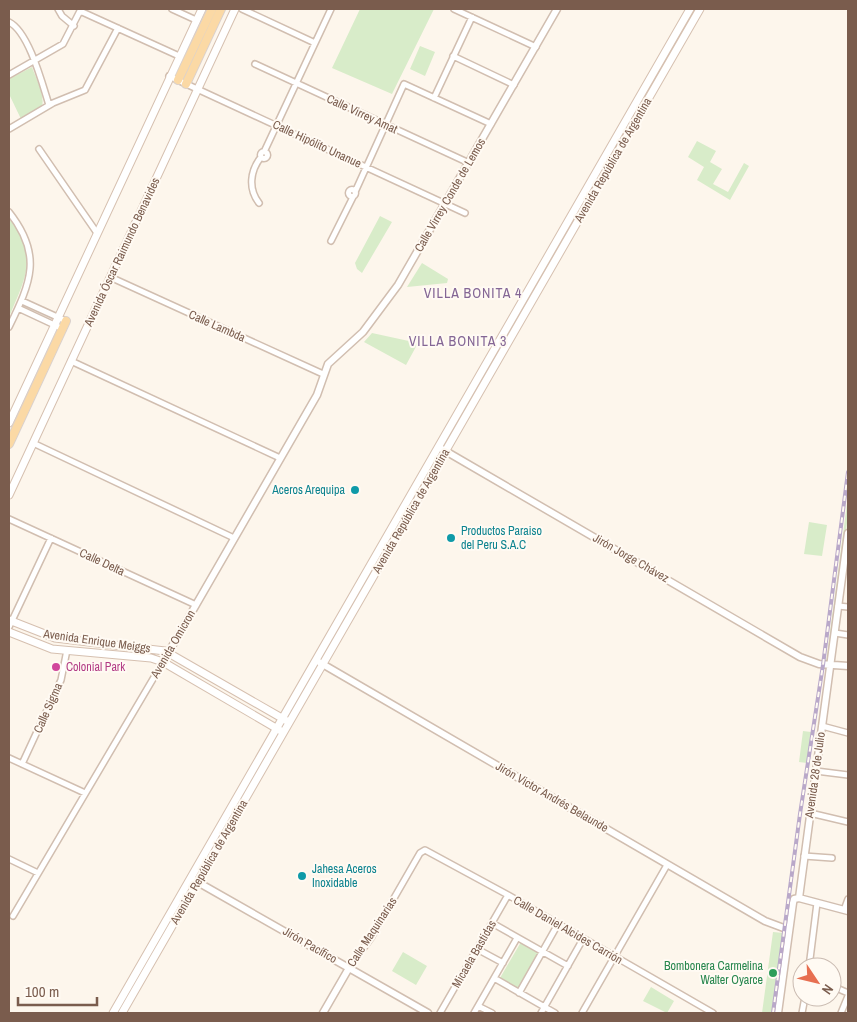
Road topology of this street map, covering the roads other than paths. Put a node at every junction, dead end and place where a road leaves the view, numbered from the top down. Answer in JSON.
{"nodes":[{"id":1,"x":58,"y":9,"type":"edge"},
{"id":2,"x":172,"y":9,"type":"edge"},
{"id":3,"x":202,"y":9,"type":"edge"},
{"id":4,"x":212,"y":9,"type":"edge"},
{"id":5,"x":221,"y":9,"type":"edge"},
{"id":6,"x":235,"y":9,"type":"edge"},
{"id":7,"x":242,"y":9,"type":"edge"},
{"id":8,"x":331,"y":9,"type":"edge"},
{"id":9,"x":454,"y":9,"type":"edge"},
{"id":10,"x":557,"y":9,"type":"edge"},
{"id":11,"x":690,"y":9,"type":"edge"},
{"id":12,"x":700,"y":9,"type":"edge"},
{"id":13,"x":81,"y":10,"type":"edge"},
{"id":14,"x":472,"y":17,"type":"junction"},
{"id":15,"x":196,"y":20,"type":"junction"},
{"id":16,"x":9,"y":22,"type":"edge"},
{"id":17,"x":74,"y":26,"type":"junction"},
{"id":18,"x":118,"y":28,"type":"junction"},
{"id":19,"x":315,"y":43,"type":"junction"},
{"id":20,"x":536,"y":46,"type":"junction"},
{"id":21,"x":179,"y":56,"type":"junction"},
{"id":22,"x":453,"y":56,"type":"junction"},
{"id":23,"x":34,"y":61,"type":"junction"},
{"id":24,"x":256,"y":64,"type":"dead end"},
{"id":25,"x":9,"y":75,"type":"edge"},
{"id":26,"x":169,"y":76,"type":"junction"},
{"id":27,"x":178,"y":80,"type":"junction"},
{"id":28,"x":296,"y":83,"type":"junction"},
{"id":29,"x":186,"y":84,"type":"junction"},
{"id":30,"x":514,"y":84,"type":"junction"},
{"id":31,"x":198,"y":89,"type":"junction"},
{"id":32,"x":434,"y":98,"type":"junction"},
{"id":33,"x":49,"y":105,"type":"junction"},
{"id":34,"x":635,"y":114,"type":"junction"},
{"id":35,"x":385,"y":124,"type":"junction"},
{"id":36,"x":491,"y":124,"type":"junction"},
{"id":37,"x":277,"y":126,"type":"junction"},
{"id":38,"x":9,"y":128,"type":"edge"},
{"id":39,"x":39,"y":149,"type":"dead end"},
{"id":40,"x":469,"y":163,"type":"junction"},
{"id":41,"x":365,"y":167,"type":"junction"},
{"id":42,"x":258,"y":203,"type":"dead end"},
{"id":43,"x":446,"y":204,"type":"junction"},
{"id":44,"x":465,"y":213,"type":"dead end"},
{"id":45,"x":10,"y":214,"type":"edge"},
{"id":46,"x":97,"y":233,"type":"junction"},
{"id":47,"x":331,"y":241,"type":"dead end"},
{"id":48,"x":110,"y":277,"type":"junction"},
{"id":49,"x":22,"y":301,"type":"junction"},
{"id":50,"x":18,"y":308,"type":"junction"},
{"id":51,"x":58,"y":317,"type":"junction"},
{"id":52,"x":54,"y":325,"type":"junction"},
{"id":53,"x":64,"y":325,"type":"junction"},
{"id":54,"x":9,"y":327,"type":"edge"},
{"id":55,"x":71,"y":361,"type":"junction"},
{"id":56,"x":324,"y":371,"type":"junction"},
{"id":57,"x":9,"y":423,"type":"edge"},
{"id":58,"x":33,"y":443,"type":"junction"},
{"id":59,"x":9,"y":444,"type":"edge"},
{"id":60,"x":442,"y":449,"type":"junction"},
{"id":61,"x":280,"y":458,"type":"junction"},
{"id":62,"x":9,"y":495,"type":"edge"},
{"id":63,"x":9,"y":519,"type":"edge"},
{"id":64,"x":848,"y":534,"type":"edge"},
{"id":65,"x":51,"y":538,"type":"junction"},
{"id":66,"x":234,"y":538,"type":"junction"},
{"id":67,"x":847,"y":549,"type":"edge"},
{"id":68,"x":196,"y":605,"type":"junction"},
{"id":69,"x":838,"y":606,"type":"junction"},
{"id":70,"x":848,"y":607,"type":"edge"},
{"id":71,"x":10,"y":623,"type":"edge"},
{"id":72,"x":9,"y":632,"type":"edge"},
{"id":73,"x":835,"y":633,"type":"junction"},
{"id":74,"x":848,"y":635,"type":"edge"},
{"id":75,"x":134,"y":646,"type":"junction"},
{"id":76,"x":67,"y":650,"type":"junction"},
{"id":77,"x":168,"y":653,"type":"junction"},
{"id":78,"x":133,"y":656,"type":"junction"},
{"id":79,"x":184,"y":661,"type":"junction"},
{"id":80,"x":163,"y":662,"type":"junction"},
{"id":81,"x":320,"y":662,"type":"junction"},
{"id":82,"x":827,"y":665,"type":"junction"},
{"id":83,"x":848,"y":666,"type":"edge"},
{"id":84,"x":179,"y":670,"type":"junction"},
{"id":85,"x":260,"y":706,"type":"junction"},
{"id":86,"x":254,"y":716,"type":"junction"},
{"id":87,"x":286,"y":721,"type":"junction"},
{"id":88,"x":822,"y":726,"type":"junction"},
{"id":89,"x":280,"y":731,"type":"junction"},
{"id":90,"x":848,"y":733,"type":"edge"},
{"id":91,"x":9,"y":758,"type":"edge"},
{"id":92,"x":22,"y":764,"type":"junction"},
{"id":93,"x":816,"y":771,"type":"junction"},
{"id":94,"x":848,"y":774,"type":"edge"},
{"id":95,"x":85,"y":793,"type":"junction"},
{"id":96,"x":810,"y":813,"type":"junction"},
{"id":97,"x":848,"y":822,"type":"edge"},
{"id":98,"x":422,"y":851,"type":"joint"},
{"id":99,"x":804,"y":856,"type":"junction"},
{"id":100,"x":832,"y":858,"type":"dead end"},
{"id":101,"x":9,"y":859,"type":"edge"},
{"id":102,"x":667,"y":864,"type":"junction"},
{"id":103,"x":38,"y":873,"type":"junction"},
{"id":104,"x":194,"y":880,"type":"junction"},
{"id":105,"x":508,"y":895,"type":"junction"},
{"id":106,"x":799,"y":898,"type":"junction"},
{"id":107,"x":848,"y":899,"type":"edge"},
{"id":108,"x":816,"y":903,"type":"junction"},
{"id":109,"x":846,"y":911,"type":"edge"},
{"id":110,"x":13,"y":916,"type":"dead end"},
{"id":111,"x":492,"y":923,"type":"junction"},
{"id":112,"x":558,"y":924,"type":"junction"},
{"id":113,"x":789,"y":930,"type":"junction"},
{"id":114,"x":517,"y":938,"type":"junction"},
{"id":115,"x":583,"y":939,"type":"junction"},
{"id":116,"x":477,"y":949,"type":"junction"},
{"id":117,"x":542,"y":952,"type":"junction"},
{"id":118,"x":615,"y":957,"type":"junction"},
{"id":119,"x":810,"y":957,"type":"edge"},
{"id":120,"x":503,"y":963,"type":"junction"},
{"id":121,"x":568,"y":966,"type":"junction"},
{"id":122,"x":349,"y":968,"type":"junction"},
{"id":123,"x":494,"y":978,"type":"junction"},
{"id":124,"x":519,"y":993,"type":"junction"},
{"id":125,"x":848,"y":995,"type":"edge"},
{"id":126,"x":126,"y":999,"type":"junction"},
{"id":127,"x":478,"y":1006,"type":"junction"},
{"id":128,"x":544,"y":1007,"type":"junction"},
{"id":129,"x":113,"y":1013,"type":"edge"},
{"id":130,"x":122,"y":1013,"type":"edge"},
{"id":131,"x":323,"y":1013,"type":"edge"},
{"id":132,"x":428,"y":1013,"type":"edge"},
{"id":133,"x":440,"y":1013,"type":"edge"},
{"id":134,"x":474,"y":1013,"type":"edge"},
{"id":135,"x":492,"y":1013,"type":"edge"},
{"id":136,"x":541,"y":1013,"type":"edge"},
{"id":137,"x":555,"y":1013,"type":"edge"},
{"id":138,"x":582,"y":1013,"type":"edge"},
{"id":139,"x":713,"y":1013,"type":"edge"},
{"id":140,"x":778,"y":1013,"type":"edge"},
{"id":141,"x":841,"y":1013,"type":"edge"}],
"edges":[{"from":1,"to":17,"type":"street"},
{"from":2,"to":15,"type":"street"},
{"from":3,"to":15,"type":"main road"},
{"from":4,"to":27,"type":"main road"},
{"from":5,"to":29,"type":"main road"},
{"from":6,"to":31,"type":"main road","name":"Avenida Óscar Raimundo Benavides"},
{"from":7,"to":19,"type":"street"},
{"from":8,"to":19,"type":"street"},
{"from":9,"to":14,"type":"street"},
{"from":10,"to":20,"type":"street","name":"Calle Virrey Conde de Lemos"},
{"from":11,"to":34,"type":"main road","name":"Avenida República de Argentina"},
{"from":12,"to":34,"type":"main road","name":"Avenida República de Argentina"},
{"from":13,"to":17,"type":"street"},
{"from":13,"to":18,"type":"street"},
{"from":14,"to":20,"type":"street"},
{"from":14,"to":22,"type":"street"},
{"from":15,"to":21,"type":"main road"},
{"from":16,"to":23,"type":"street"},
{"from":17,"to":23,"type":"street"},
{"from":18,"to":21,"type":"street"},
{"from":18,"to":33,"type":"street"},
{"from":19,"to":28,"type":"street"},
{"from":20,"to":30,"type":"street","name":"Calle Virrey Conde de Lemos"},
{"from":21,"to":26,"type":"main road"},
{"from":22,"to":30,"type":"street"},
{"from":22,"to":32,"type":"street"},
{"from":23,"to":25,"type":"street"},
{"from":23,"to":33,"type":"street"},
{"from":24,"to":28,"type":"street","name":"Calle Virrey Amat"},
{"from":26,"to":27,"type":"street","name":"Calle Hipólito Unanue"},
{"from":26,"to":46,"type":"main road"},
{"from":27,"to":29,"type":"street","name":"Calle Hipólito Unanue"},
{"from":28,"to":35,"type":"street","name":"Calle Virrey Amat"},
{"from":28,"to":37,"type":"street"},
{"from":29,"to":31,"type":"street","name":"Calle Hipólito Unanue"},
{"from":30,"to":36,"type":"street","name":"Calle Virrey Conde de Lemos"},
{"from":31,"to":37,"type":"street","name":"Calle Hipólito Unanue"},
{"from":31,"to":48,"type":"main road","name":"Avenida Óscar Raimundo Benavides"},
{"from":32,"to":35,"type":"street"},
{"from":32,"to":36,"type":"street"},
{"from":33,"to":38,"type":"street"},
{"from":34,"to":60,"type":"main road","name":"Avenida República de Argentina"},
{"from":35,"to":40,"type":"street","name":"Calle Virrey Amat"},
{"from":35,"to":41,"type":"street"},
{"from":36,"to":40,"type":"street","name":"Calle Virrey Conde de Lemos"},
{"from":37,"to":41,"type":"street","name":"Calle Hipólito Unanue"},
{"from":37,"to":42,"type":"street"},
{"from":39,"to":46,"type":"street"},
{"from":40,"to":43,"type":"street","name":"Calle Virrey Conde de Lemos"},
{"from":41,"to":43,"type":"street","name":"Calle Hipólito Unanue"},
{"from":41,"to":47,"type":"street"},
{"from":43,"to":44,"type":"street","name":"Calle Hipólito Unanue"},
{"from":43,"to":56,"type":"street","name":"Calle Virrey Conde de Lemos"},
{"from":45,"to":49,"type":"street"},
{"from":46,"to":51,"type":"main road"},
{"from":48,"to":55,"type":"main road","name":"Avenida Óscar Raimundo Benavides"},
{"from":48,"to":56,"type":"street","name":"Calle Lambda"},
{"from":49,"to":50,"type":"street"},
{"from":49,"to":51,"type":"street"},
{"from":50,"to":52,"type":"street"},
{"from":50,"to":54,"type":"street"},
{"from":51,"to":52,"type":"main road"},
{"from":51,"to":53,"type":"street"},
{"from":52,"to":53,"type":"street"},
{"from":52,"to":57,"type":"main road"},
{"from":53,"to":59,"type":"main road"},
{"from":55,"to":58,"type":"main road","name":"Avenida Óscar Raimundo Benavides"},
{"from":55,"to":61,"type":"street"},
{"from":56,"to":61,"type":"street","name":"Avenida Omicron"},
{"from":58,"to":62,"type":"main road","name":"Avenida Óscar Raimundo Benavides"},
{"from":58,"to":66,"type":"street"},
{"from":60,"to":81,"type":"main road","name":"Avenida República de Argentina"},
{"from":60,"to":82,"type":"street","name":"Jirón Jorge Chávez"},
{"from":61,"to":66,"type":"street","name":"Avenida Omicron"},
{"from":63,"to":65,"type":"street","name":"Calle Delta"},
{"from":64,"to":67,"type":"street","name":"Avenida 28 de Julio"},
{"from":65,"to":68,"type":"street","name":"Calle Delta"},
{"from":65,"to":71,"type":"street"},
{"from":66,"to":68,"type":"street","name":"Avenida Omicron"},
{"from":67,"to":69,"type":"street","name":"Avenida 28 de Julio"},
{"from":68,"to":77,"type":"street","name":"Avenida Omicron"},
{"from":69,"to":70,"type":"street"},
{"from":69,"to":73,"type":"street","name":"Avenida 28 de Julio"},
{"from":71,"to":75,"type":"main road","name":"Avenida Enrique Meiggs"},
{"from":72,"to":76,"type":"main road","name":"Avenida Enrique Meiggs"},
{"from":73,"to":74,"type":"street"},
{"from":73,"to":82,"type":"street","name":"Avenida 28 de Julio"},
{"from":75,"to":77,"type":"main road","name":"Avenida Enrique Meiggs"},
{"from":75,"to":78,"type":"main road"},
{"from":76,"to":78,"type":"main road","name":"Avenida Enrique Meiggs"},
{"from":76,"to":92,"type":"street","name":"Calle Sigma"},
{"from":77,"to":79,"type":"main road","name":"Avenida Enrique Meiggs"},
{"from":77,"to":80,"type":"street","name":"Avenida Omicron"},
{"from":78,"to":80,"type":"main road","name":"Avenida Enrique Meiggs"},
{"from":79,"to":84,"type":"main road"},
{"from":79,"to":85,"type":"main road","name":"Avenida Enrique Meiggs"},
{"from":80,"to":84,"type":"main road","name":"Avenida Enrique Meiggs"},
{"from":80,"to":95,"type":"street","name":"Avenida Omicron"},
{"from":81,"to":87,"type":"main road","name":"Avenida República de Argentina"},
{"from":81,"to":102,"type":"street","name":"Jirón Victor Andrés Belaunde"},
{"from":82,"to":83,"type":"street","name":"Jirón Jorge Chávez"},
{"from":82,"to":88,"type":"street","name":"Avenida 28 de Julio"},
{"from":84,"to":86,"type":"main road","name":"Avenida Enrique Meiggs"},
{"from":85,"to":86,"type":"main road"},
{"from":85,"to":87,"type":"main road","name":"Avenida Enrique Meiggs"},
{"from":86,"to":89,"type":"main road","name":"Avenida Enrique Meiggs"},
{"from":87,"to":89,"type":"main road","name":"Avenida República de Argentina"},
{"from":88,"to":90,"type":"street"},
{"from":88,"to":93,"type":"street","name":"Avenida 28 de Julio"},
{"from":89,"to":104,"type":"main road","name":"Avenida República de Argentina"},
{"from":91,"to":92,"type":"street"},
{"from":92,"to":95,"type":"street"},
{"from":93,"to":94,"type":"street"},
{"from":93,"to":96,"type":"street","name":"Avenida 28 de Julio"},
{"from":95,"to":103,"type":"street","name":"Avenida Omicron"},
{"from":96,"to":97,"type":"street"},
{"from":96,"to":99,"type":"street","name":"Avenida 28 de Julio"},
{"from":98,"to":105,"type":"street","name":"Calle Daniel Alcides Carrión"},
{"from":98,"to":122,"type":"street","name":"Calle Maquinarias"},
{"from":99,"to":100,"type":"street"},
{"from":99,"to":106,"type":"street","name":"Avenida 28 de Julio"},
{"from":101,"to":103,"type":"street"},
{"from":102,"to":113,"type":"street","name":"Jirón Victor Andrés Belaunde"},
{"from":102,"to":118,"type":"street"},
{"from":103,"to":110,"type":"street","name":"Avenida Omicron"},
{"from":104,"to":122,"type":"street","name":"Jirón Pacífico"},
{"from":104,"to":126,"type":"main road","name":"Avenida República de Argentina"},
{"from":105,"to":111,"type":"street","name":"Micaela Bastidas"},
{"from":105,"to":112,"type":"street","name":"Calle Daniel Alcides Carrión"},
{"from":106,"to":108,"type":"street"},
{"from":106,"to":113,"type":"street","name":"Avenida 28 de Julio"},
{"from":107,"to":109,"type":"street"},
{"from":108,"to":109,"type":"street"},
{"from":108,"to":119,"type":"street"},
{"from":111,"to":114,"type":"street"},
{"from":111,"to":116,"type":"street","name":"Micaela Bastidas"},
{"from":112,"to":115,"type":"street","name":"Calle Daniel Alcides Carrión"},
{"from":112,"to":117,"type":"street"},
{"from":113,"to":140,"type":"street","name":"Avenida 28 de Julio"},
{"from":114,"to":117,"type":"street"},
{"from":114,"to":120,"type":"street"},
{"from":115,"to":118,"type":"street","name":"Calle Daniel Alcides Carrión"},
{"from":115,"to":121,"type":"street"},
{"from":116,"to":120,"type":"street"},
{"from":116,"to":133,"type":"street","name":"Micaela Bastidas"},
{"from":117,"to":121,"type":"street"},
{"from":117,"to":124,"type":"street"},
{"from":118,"to":138,"type":"street"},
{"from":118,"to":139,"type":"street","name":"Calle Daniel Alcides Carrión"},
{"from":120,"to":123,"type":"street"},
{"from":121,"to":128,"type":"street"},
{"from":122,"to":131,"type":"street","name":"Calle Maquinarias"},
{"from":122,"to":132,"type":"street","name":"Jirón Pacífico"},
{"from":123,"to":124,"type":"street"},
{"from":123,"to":127,"type":"street"},
{"from":124,"to":128,"type":"street"},
{"from":125,"to":141,"type":"street"},
{"from":126,"to":129,"type":"main road","name":"Avenida República de Argentina"},
{"from":126,"to":130,"type":"main road","name":"Avenida República de Argentina"},
{"from":127,"to":134,"type":"street"},
{"from":127,"to":135,"type":"street"},
{"from":128,"to":136,"type":"street"},
{"from":128,"to":137,"type":"street"}]}
